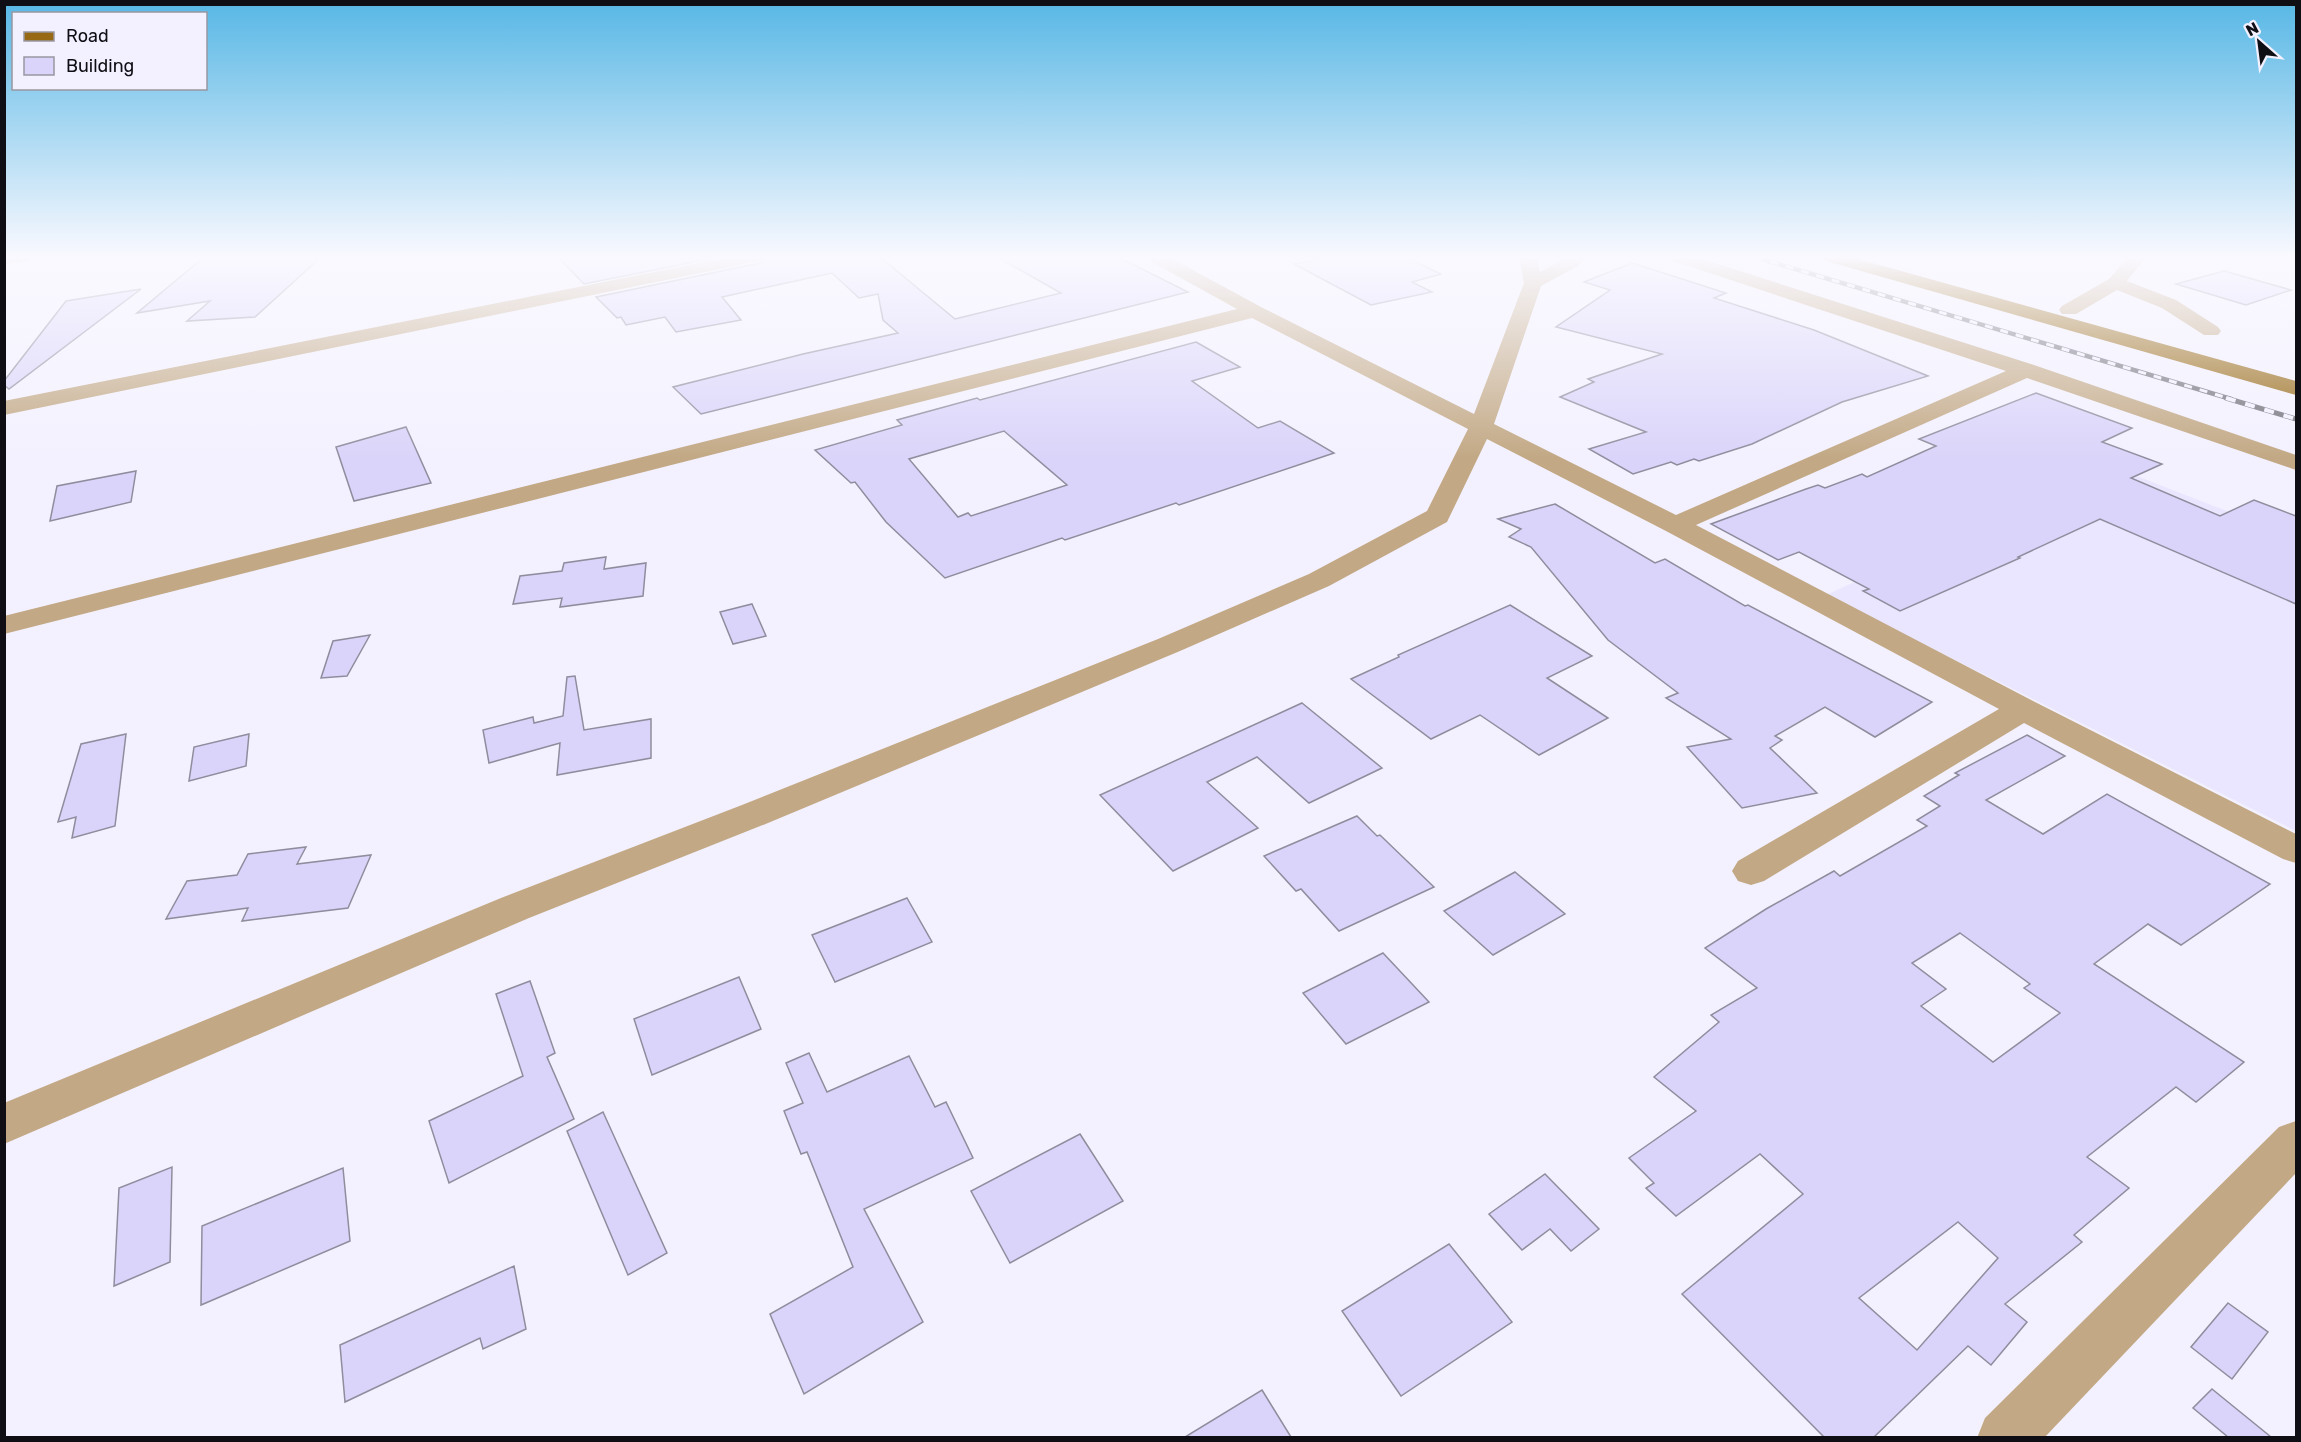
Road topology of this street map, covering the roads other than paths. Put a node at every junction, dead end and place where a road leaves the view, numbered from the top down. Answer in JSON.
{"nodes":[{"id":1,"x":420,"y":324,"type":"edge"},
{"id":2,"x":1201,"y":324,"type":"edge"},
{"id":3,"x":1280,"y":324,"type":"edge"},
{"id":4,"x":1518,"y":324,"type":"edge"},
{"id":5,"x":1886,"y":324,"type":"edge"},
{"id":6,"x":2070,"y":324,"type":"edge"},
{"id":7,"x":2121,"y":324,"type":"edge"},
{"id":8,"x":2199,"y":324,"type":"edge"},
{"id":9,"x":2211,"y":332,"type":"dead end"},
{"id":10,"x":2026,"y":370,"type":"junction"},
{"id":11,"x":2296,"y":372,"type":"edge"},
{"id":12,"x":2296,"y":388,"type":"edge"},
{"id":13,"x":4,"y":408,"type":"edge"},
{"id":14,"x":1481,"y":427,"type":"junction"},
{"id":15,"x":2296,"y":463,"type":"edge"},
{"id":16,"x":1675,"y":525,"type":"junction"},
{"id":17,"x":4,"y":625,"type":"edge"},
{"id":18,"x":2023,"y":710,"type":"junction"},
{"id":19,"x":2296,"y":850,"type":"edge"},
{"id":20,"x":1751,"y":871,"type":"dead end"},
{"id":21,"x":4,"y":1124,"type":"edge"},
{"id":22,"x":2296,"y":1142,"type":"edge"},
{"id":23,"x":2005,"y":1437,"type":"edge"}],
"edges":[{"from":1,"to":13,"type":"street"},
{"from":2,"to":17,"type":"street"},
{"from":3,"to":14,"type":"street"},
{"from":4,"to":14,"type":"street"},
{"from":5,"to":10,"type":"street"},
{"from":6,"to":12,"type":"main road"},
{"from":7,"to":11,"type":"main road"},
{"from":8,"to":9,"type":"street"},
{"from":10,"to":15,"type":"street"},
{"from":10,"to":16,"type":"street"},
{"from":14,"to":16,"type":"street"},
{"from":14,"to":21,"type":"street"},
{"from":16,"to":18,"type":"street"},
{"from":18,"to":19,"type":"street"},
{"from":18,"to":20,"type":"street"},
{"from":22,"to":23,"type":"street"}]}
